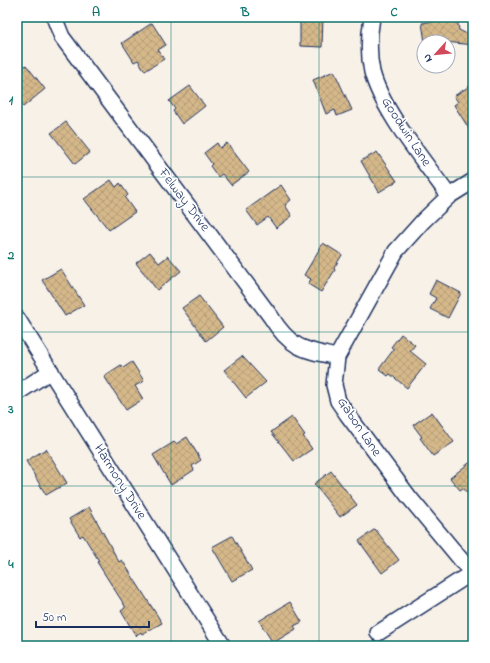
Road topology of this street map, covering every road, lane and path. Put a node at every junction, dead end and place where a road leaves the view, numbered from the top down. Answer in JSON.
{"nodes":[{"id":1,"x":54,"y":17,"type":"edge"},
{"id":2,"x":372,"y":17,"type":"edge"},
{"id":3,"x":473,"y":181,"type":"edge"},
{"id":4,"x":449,"y":196,"type":"junction"},
{"id":5,"x":17,"y":318,"type":"edge"},
{"id":6,"x":336,"y":357,"type":"junction"},
{"id":7,"x":51,"y":371,"type":"junction"},
{"id":8,"x":17,"y":392,"type":"edge"},
{"id":9,"x":472,"y":572,"type":"edge"},
{"id":10,"x":378,"y":633,"type":"dead end"},
{"id":11,"x":222,"y":646,"type":"edge"}],
"edges":[{"from":1,"to":6,"type":"street","name":"Felway Drive"},
{"from":2,"to":4,"type":"street","name":"Goodwin Lane"},
{"from":3,"to":4,"type":"street","name":"Gabon Lane"},
{"from":4,"to":6,"type":"street","name":"Gabon Lane"},
{"from":5,"to":7,"type":"street","name":"Harmony Drive"},
{"from":6,"to":9,"type":"street","name":"Gabon Lane"},
{"from":7,"to":8,"type":"street"},
{"from":7,"to":11,"type":"street","name":"Harmony Drive"},
{"from":9,"to":10,"type":"street"}]}
